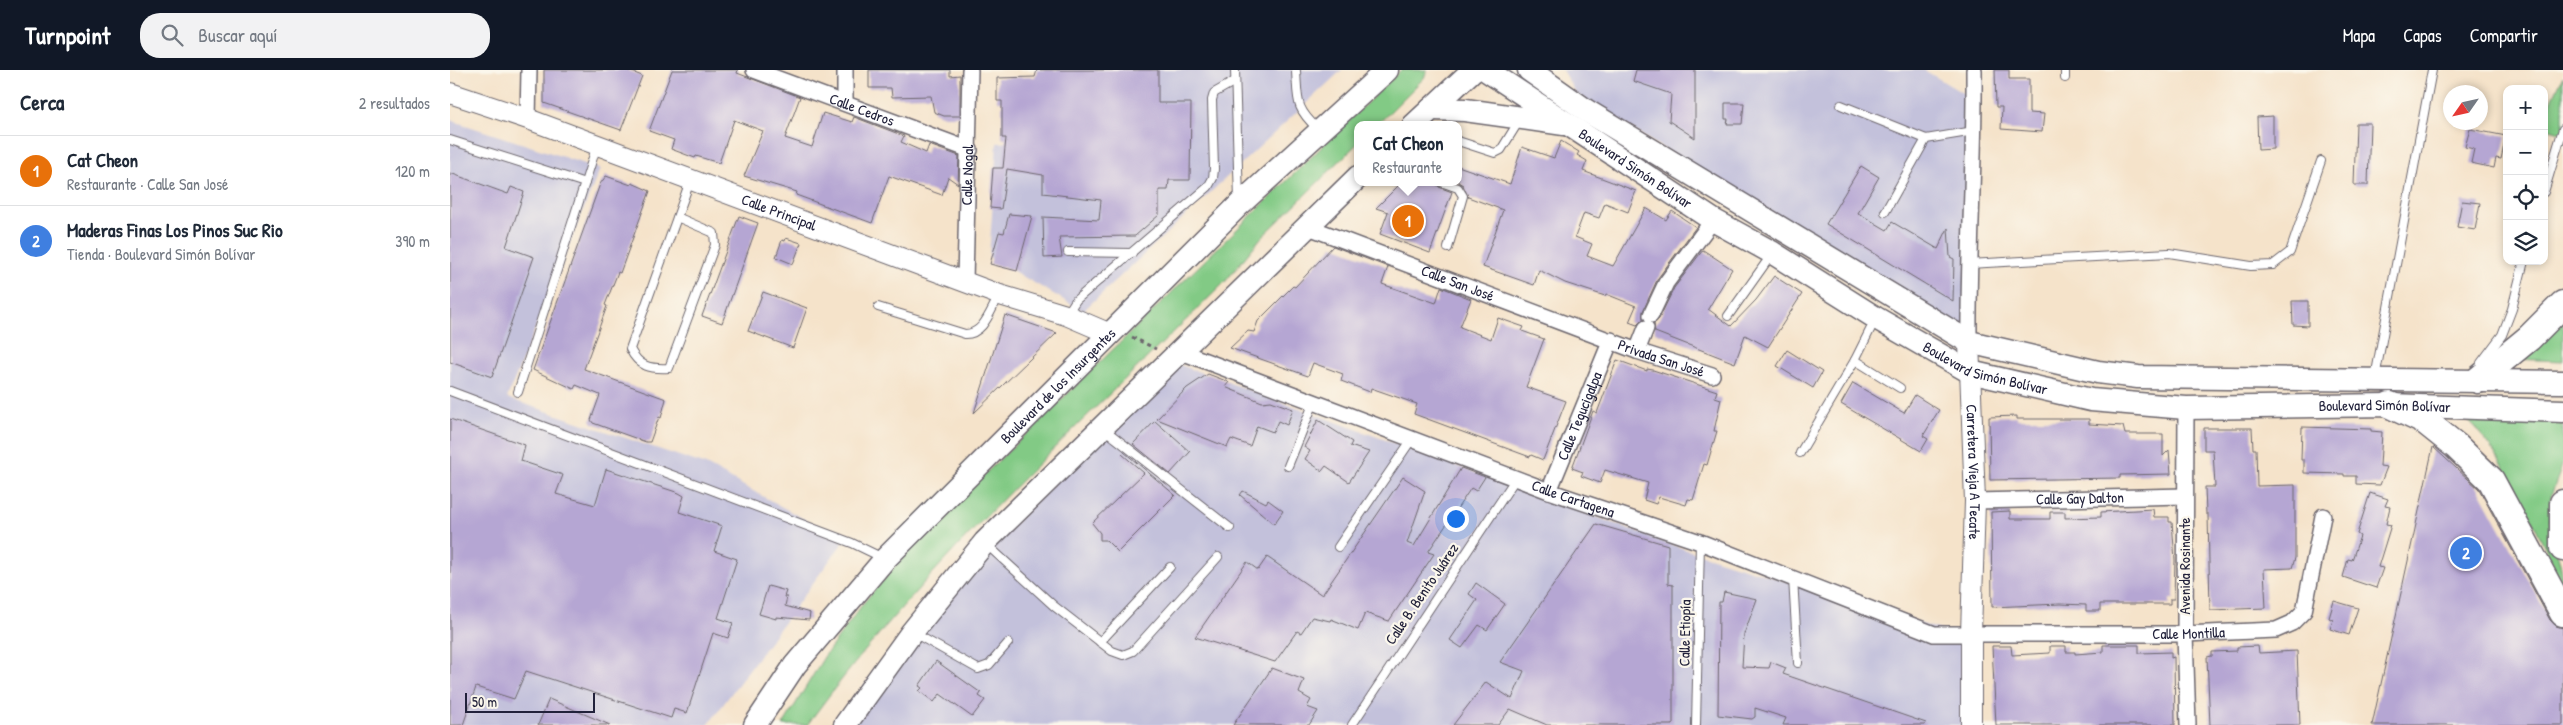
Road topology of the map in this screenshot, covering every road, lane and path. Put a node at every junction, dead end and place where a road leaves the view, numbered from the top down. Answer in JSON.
{"nodes":[{"id":1,"x":529,"y":70,"type":"edge"},
{"id":2,"x":754,"y":70,"type":"edge"},
{"id":3,"x":844,"y":70,"type":"edge"},
{"id":4,"x":970,"y":70,"type":"edge"},
{"id":5,"x":1235,"y":70,"type":"edge"},
{"id":6,"x":1473,"y":70,"type":"edge"},
{"id":7,"x":1486,"y":70,"type":"edge"},
{"id":8,"x":1528,"y":70,"type":"edge"},
{"id":9,"x":1556,"y":70,"type":"edge"},
{"id":10,"x":1974,"y":70,"type":"edge"},
{"id":11,"x":2432,"y":70,"type":"edge"},
{"id":12,"x":1296,"y":72,"type":"dead end"},
{"id":13,"x":1376,"y":76,"type":"edge"},
{"id":14,"x":1235,"y":81,"type":"junction"},
{"id":15,"x":450,"y":93,"type":"edge"},
{"id":16,"x":1572,"y":101,"type":"junction"},
{"id":17,"x":845,"y":103,"type":"junction"},
{"id":18,"x":1840,"y":105,"type":"dead end"},
{"id":19,"x":1430,"y":109,"type":"junction"},
{"id":20,"x":528,"y":119,"type":"junction"},
{"id":21,"x":1520,"y":119,"type":"junction"},
{"id":22,"x":1418,"y":121,"type":"edge"},
{"id":23,"x":1568,"y":124,"type":"junction"},
{"id":24,"x":2563,"y":129,"type":"edge"},
{"id":25,"x":1320,"y":131,"type":"junction"},
{"id":26,"x":1974,"y":131,"type":"junction"},
{"id":27,"x":1926,"y":139,"type":"junction"},
{"id":28,"x":450,"y":140,"type":"edge"},
{"id":29,"x":1462,"y":142,"type":"edge"},
{"id":30,"x":597,"y":145,"type":"junction"},
{"id":31,"x":970,"y":150,"type":"junction"},
{"id":32,"x":2321,"y":161,"type":"dead end"},
{"id":33,"x":691,"y":179,"type":"junction"},
{"id":34,"x":2548,"y":179,"type":"edge"},
{"id":35,"x":1354,"y":181,"type":"edge"},
{"id":36,"x":585,"y":183,"type":"junction"},
{"id":37,"x":1452,"y":186,"type":"edge"},
{"id":38,"x":1239,"y":205,"type":"junction"},
{"id":39,"x":1886,"y":212,"type":"dead end"},
{"id":40,"x":678,"y":217,"type":"junction"},
{"id":41,"x":1713,"y":220,"type":"junction"},
{"id":42,"x":1306,"y":226,"type":"junction"},
{"id":43,"x":1448,"y":248,"type":"dead end"},
{"id":44,"x":1068,"y":252,"type":"dead end"},
{"id":45,"x":1132,"y":253,"type":"junction"},
{"id":46,"x":1773,"y":253,"type":"junction"},
{"id":47,"x":1968,"y":264,"type":"junction"},
{"id":48,"x":2523,"y":265,"type":"edge"},
{"id":49,"x":965,"y":280,"type":"junction"},
{"id":50,"x":1000,"y":295,"type":"junction"},
{"id":51,"x":2563,"y":304,"type":"edge"},
{"id":52,"x":878,"y":307,"type":"dead end"},
{"id":53,"x":1066,"y":315,"type":"junction"},
{"id":54,"x":1728,"y":316,"type":"dead end"},
{"id":55,"x":1876,"y":318,"type":"junction"},
{"id":56,"x":1111,"y":330,"type":"junction"},
{"id":57,"x":1611,"y":340,"type":"junction"},
{"id":58,"x":1969,"y":342,"type":"junction"},
{"id":59,"x":1637,"y":351,"type":"junction"},
{"id":60,"x":1175,"y":355,"type":"junction"},
{"id":61,"x":1855,"y":360,"type":"junction"},
{"id":62,"x":1970,"y":372,"type":"junction"},
{"id":63,"x":1712,"y":375,"type":"dead end"},
{"id":64,"x":2376,"y":378,"type":"junction"},
{"id":65,"x":2474,"y":379,"type":"junction"},
{"id":66,"x":2563,"y":382,"type":"edge"},
{"id":67,"x":1900,"y":388,"type":"dead end"},
{"id":68,"x":450,"y":391,"type":"edge"},
{"id":69,"x":518,"y":392,"type":"dead end"},
{"id":70,"x":1314,"y":402,"type":"junction"},
{"id":71,"x":2390,"y":405,"type":"junction"},
{"id":72,"x":2186,"y":408,"type":"junction"},
{"id":73,"x":2563,"y":411,"type":"edge"},
{"id":74,"x":1101,"y":427,"type":"junction"},
{"id":75,"x":1412,"y":439,"type":"junction"},
{"id":76,"x":1800,"y":453,"type":"dead end"},
{"id":77,"x":1288,"y":466,"type":"dead end"},
{"id":78,"x":1516,"y":478,"type":"junction"},
{"id":79,"x":1549,"y":491,"type":"junction"},
{"id":80,"x":2185,"y":496,"type":"junction"},
{"id":81,"x":1975,"y":501,"type":"junction"},
{"id":82,"x":2563,"y":503,"type":"edge"},
{"id":83,"x":2323,"y":516,"type":"dead end"},
{"id":84,"x":1230,"y":528,"type":"dead end"},
{"id":85,"x":985,"y":542,"type":"junction"},
{"id":86,"x":1700,"y":542,"type":"junction"},
{"id":87,"x":1338,"y":547,"type":"dead end"},
{"id":88,"x":2563,"y":548,"type":"edge"},
{"id":89,"x":1218,"y":557,"type":"dead end"},
{"id":90,"x":885,"y":559,"type":"junction"},
{"id":91,"x":1170,"y":567,"type":"dead end"},
{"id":92,"x":1793,"y":578,"type":"junction"},
{"id":93,"x":2563,"y":613,"type":"edge"},
{"id":94,"x":912,"y":632,"type":"junction"},
{"id":95,"x":1970,"y":634,"type":"junction"},
{"id":96,"x":2185,"y":634,"type":"junction"},
{"id":97,"x":1100,"y":642,"type":"junction"},
{"id":98,"x":1008,"y":643,"type":"dead end"},
{"id":99,"x":1798,"y":663,"type":"dead end"},
{"id":100,"x":755,"y":725,"type":"edge"},
{"id":101,"x":845,"y":725,"type":"edge"},
{"id":102,"x":1352,"y":725,"type":"edge"},
{"id":103,"x":1696,"y":725,"type":"edge"},
{"id":104,"x":1971,"y":725,"type":"edge"},
{"id":105,"x":2188,"y":725,"type":"edge"}],
"edges":[{"from":1,"to":20,"type":"street"},
{"from":2,"to":17,"type":"street","name":"Calle Cedros"},
{"from":3,"to":17,"type":"street"},
{"from":4,"to":31,"type":"street","name":"Calle Nogal"},
{"from":5,"to":14,"type":"lane"},
{"from":6,"to":19,"type":"main road"},
{"from":7,"to":23,"type":"main road","name":"Boulevard Simón Bolívar"},
{"from":8,"to":16,"type":"main road","name":"Boulevard Simón Bolívar"},
{"from":9,"to":16,"type":"main road"},
{"from":10,"to":26,"type":"street","name":"Carretera Vieja A Tecate"},
{"from":11,"to":64,"type":"lane"},
{"from":12,"to":25,"type":"lane"},
{"from":13,"to":25,"type":"main road","name":"Boulevard de los Insurgentes"},
{"from":14,"to":38,"type":"lane"},
{"from":14,"to":45,"type":"lane"},
{"from":15,"to":20,"type":"street","name":"Calle Principal"},
{"from":16,"to":58,"type":"main road","name":"Boulevard Simón Bolívar"},
{"from":17,"to":31,"type":"street","name":"Calle Cedros"},
{"from":18,"to":27,"type":"lane"},
{"from":19,"to":21,"type":"main road"},
{"from":19,"to":22,"type":"main road"},
{"from":20,"to":30,"type":"street","name":"Calle Principal"},
{"from":21,"to":23,"type":"main road"},
{"from":21,"to":29,"type":"lane"},
{"from":23,"to":41,"type":"main road","name":"Boulevard Simón Bolívar"},
{"from":24,"to":34,"type":"lane"},
{"from":25,"to":38,"type":"main road","name":"Boulevard de los Insurgentes"},
{"from":26,"to":27,"type":"lane"},
{"from":26,"to":47,"type":"street","name":"Carretera Vieja A Tecate"},
{"from":27,"to":39,"type":"lane"},
{"from":28,"to":36,"type":"lane"},
{"from":30,"to":33,"type":"street","name":"Calle Principal"},
{"from":30,"to":36,"type":"lane"},
{"from":31,"to":49,"type":"street","name":"Calle Nogal"},
{"from":32,"to":47,"type":"lane"},
{"from":33,"to":40,"type":"lane"},
{"from":33,"to":49,"type":"street","name":"Calle Principal"},
{"from":35,"to":42,"type":"main road"},
{"from":36,"to":69,"type":"lane"},
{"from":37,"to":43,"type":"lane"},
{"from":38,"to":56,"type":"main road","name":"Boulevard de los Insurgentes"},
{"from":40,"to":40,"type":"lane"},
{"from":41,"to":46,"type":"main road","name":"Boulevard Simón Bolívar"},
{"from":41,"to":59,"type":"street"},
{"from":42,"to":57,"type":"street","name":"Calle San José"},
{"from":42,"to":60,"type":"main road"},
{"from":44,"to":45,"type":"lane"},
{"from":45,"to":53,"type":"lane"},
{"from":46,"to":54,"type":"lane"},
{"from":46,"to":55,"type":"main road","name":"Boulevard Simón Bolívar"},
{"from":47,"to":58,"type":"street","name":"Carretera Vieja A Tecate"},
{"from":48,"to":65,"type":"lane"},
{"from":49,"to":50,"type":"street","name":"Calle Principal"},
{"from":50,"to":52,"type":"lane"},
{"from":50,"to":53,"type":"street","name":"Calle Principal"},
{"from":51,"to":65,"type":"highway"},
{"from":53,"to":56,"type":"street","name":"Calle Principal"},
{"from":55,"to":61,"type":"lane"},
{"from":55,"to":62,"type":"main road","name":"Boulevard Simón Bolívar"},
{"from":56,"to":60,"type":"path"},
{"from":56,"to":90,"type":"main road","name":"Boulevard de los Insurgentes"},
{"from":57,"to":59,"type":"street","name":"Privada San José"},
{"from":57,"to":79,"type":"street","name":"Calle Tegucigalpa"},
{"from":58,"to":62,"type":"street","name":"Carretera Vieja A Tecate"},
{"from":58,"to":64,"type":"main road","name":"Boulevard Simón Bolívar"},
{"from":59,"to":63,"type":"street","name":"Privada San José"},
{"from":60,"to":70,"type":"street","name":"Calle Cartagena"},
{"from":60,"to":74,"type":"main road"},
{"from":61,"to":67,"type":"lane"},
{"from":61,"to":76,"type":"lane"},
{"from":62,"to":72,"type":"main road","name":"Boulevard Simón Bolívar"},
{"from":62,"to":81,"type":"street","name":"Carretera Vieja A Tecate"},
{"from":64,"to":65,"type":"main road","name":"Boulevard Simón Bolívar"},
{"from":65,"to":66,"type":"main road","name":"Boulevard Simón Bolívar"},
{"from":68,"to":90,"type":"lane"},
{"from":70,"to":75,"type":"street","name":"Calle Cartagena"},
{"from":70,"to":77,"type":"lane"},
{"from":71,"to":72,"type":"main road","name":"Boulevard Simón Bolívar"},
{"from":71,"to":73,"type":"main road","name":"Boulevard Simón Bolívar"},
{"from":71,"to":93,"type":"highway"},
{"from":72,"to":80,"type":"street","name":"Avenida Rosinante"},
{"from":74,"to":84,"type":"lane"},
{"from":74,"to":85,"type":"main road"},
{"from":75,"to":78,"type":"street","name":"Calle Cartagena"},
{"from":75,"to":87,"type":"lane"},
{"from":78,"to":79,"type":"street","name":"Calle Cartagena"},
{"from":78,"to":102,"type":"lane","name":"Calle B. Benito Juárez"},
{"from":79,"to":86,"type":"street","name":"Calle Cartagena"},
{"from":80,"to":81,"type":"street","name":"Calle Gay Dalton"},
{"from":80,"to":96,"type":"street","name":"Avenida Rosinante"},
{"from":81,"to":95,"type":"street","name":"Carretera Vieja A Tecate"},
{"from":82,"to":88,"type":"highway"},
{"from":83,"to":96,"type":"street","name":"Calle Montilla"},
{"from":85,"to":94,"type":"main road"},
{"from":85,"to":97,"type":"lane"},
{"from":86,"to":92,"type":"street","name":"Calle Cartagena"},
{"from":86,"to":103,"type":"lane","name":"Calle Etiopía"},
{"from":89,"to":97,"type":"lane"},
{"from":90,"to":100,"type":"main road","name":"Boulevard de los Insurgentes"},
{"from":91,"to":97,"type":"lane"},
{"from":92,"to":95,"type":"street","name":"Calle Cartagena"},
{"from":92,"to":99,"type":"lane"},
{"from":94,"to":98,"type":"lane"},
{"from":94,"to":101,"type":"main road"},
{"from":95,"to":96,"type":"street","name":"Calle Montilla"},
{"from":95,"to":104,"type":"street","name":"Carretera Vieja A Tecate"},
{"from":96,"to":105,"type":"street","name":"Avenida Rosinante"}]}
